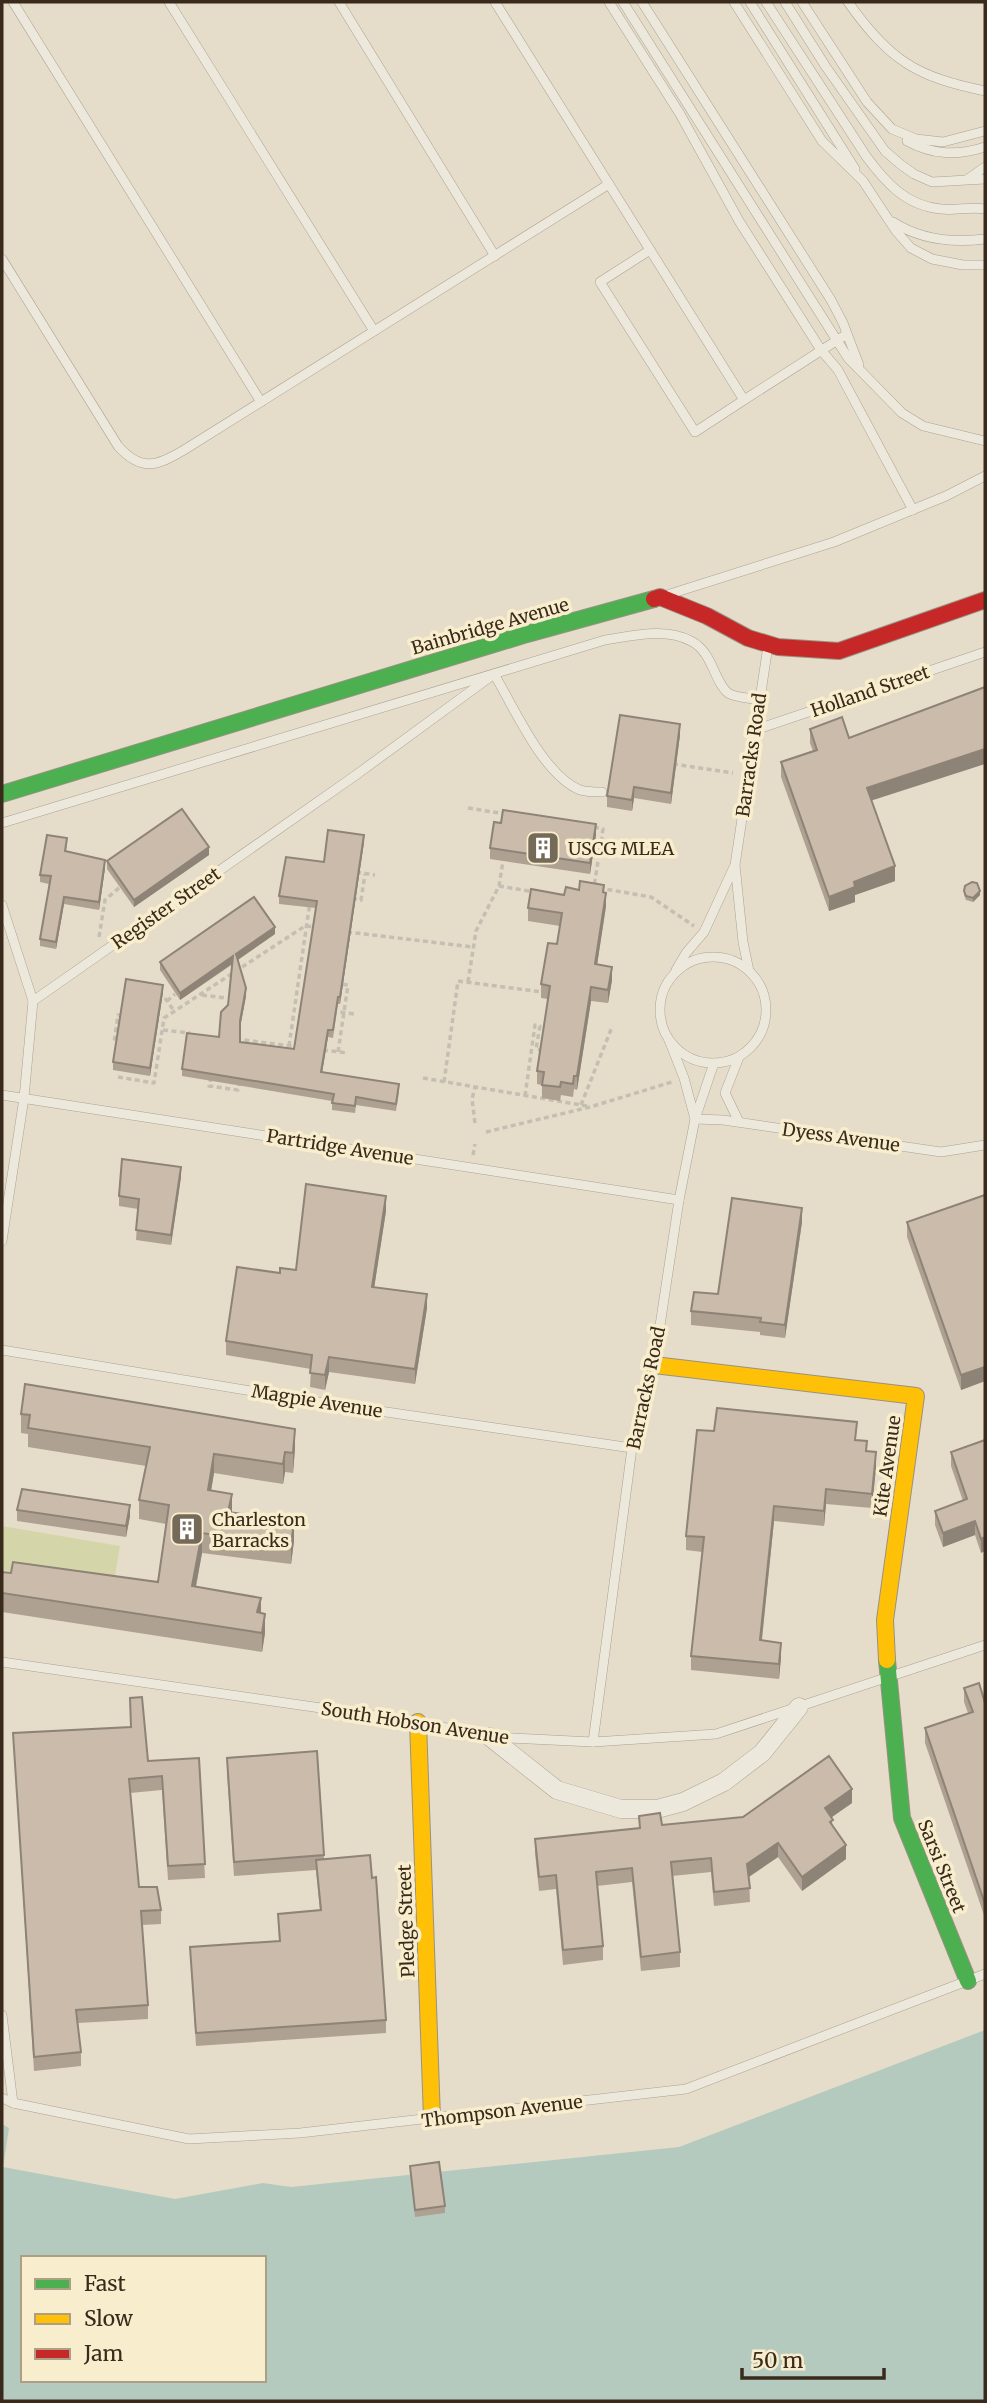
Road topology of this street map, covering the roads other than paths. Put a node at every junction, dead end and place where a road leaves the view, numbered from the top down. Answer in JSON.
{"nodes":[{"id":1,"x":13,"y":2,"type":"edge"},
{"id":2,"x":169,"y":2,"type":"edge"},
{"id":3,"x":339,"y":2,"type":"edge"},
{"id":4,"x":495,"y":2,"type":"edge"},
{"id":5,"x":609,"y":2,"type":"edge"},
{"id":6,"x":623,"y":2,"type":"edge"},
{"id":7,"x":642,"y":2,"type":"edge"},
{"id":8,"x":734,"y":2,"type":"edge"},
{"id":9,"x":750,"y":2,"type":"edge"},
{"id":10,"x":766,"y":2,"type":"edge"},
{"id":11,"x":785,"y":2,"type":"edge"},
{"id":12,"x":802,"y":2,"type":"edge"},
{"id":13,"x":848,"y":2,"type":"edge"},
{"id":14,"x":985,"y":91,"type":"edge"},
{"id":15,"x":892,"y":129,"type":"junction"},
{"id":16,"x":985,"y":131,"type":"edge"},
{"id":17,"x":985,"y":148,"type":"edge"},
{"id":18,"x":985,"y":167,"type":"edge"},
{"id":19,"x":968,"y":179,"type":"junction"},
{"id":20,"x":985,"y":179,"type":"edge"},
{"id":21,"x":863,"y":181,"type":"junction"},
{"id":22,"x":609,"y":184,"type":"junction"},
{"id":23,"x":985,"y":201,"type":"edge"},
{"id":24,"x":981,"y":208,"type":"edge"},
{"id":25,"x":888,"y":218,"type":"junction"},
{"id":26,"x":985,"y":239,"type":"edge"},
{"id":27,"x":650,"y":250,"type":"junction"},
{"id":28,"x":495,"y":256,"type":"junction"},
{"id":29,"x":2,"y":259,"type":"edge"},
{"id":30,"x":985,"y":265,"type":"edge"},
{"id":31,"x":374,"y":331,"type":"junction"},
{"id":32,"x":847,"y":334,"type":"junction"},
{"id":33,"x":837,"y":340,"type":"junction"},
{"id":34,"x":821,"y":350,"type":"junction"},
{"id":35,"x":861,"y":370,"type":"junction"},
{"id":36,"x":744,"y":400,"type":"junction"},
{"id":37,"x":261,"y":402,"type":"junction"},
{"id":38,"x":985,"y":441,"type":"edge"},
{"id":39,"x":985,"y":476,"type":"edge"},
{"id":40,"x":913,"y":510,"type":"junction"},
{"id":41,"x":660,"y":597,"type":"junction"},
{"id":42,"x":985,"y":600,"type":"edge"},
{"id":43,"x":769,"y":644,"type":"junction"},
{"id":44,"x":985,"y":652,"type":"edge"},
{"id":45,"x":494,"y":674,"type":"junction"},
{"id":46,"x":760,"y":700,"type":"junction"},
{"id":47,"x":755,"y":730,"type":"junction"},
{"id":48,"x":602,"y":792,"type":"dead end"},
{"id":49,"x":2,"y":794,"type":"edge"},
{"id":50,"x":2,"y":823,"type":"edge"},
{"id":51,"x":735,"y":866,"type":"junction"},
{"id":52,"x":2,"y":905,"type":"edge"},
{"id":53,"x":750,"y":971,"type":"junction"},
{"id":54,"x":670,"y":979,"type":"junction"},
{"id":55,"x":33,"y":1001,"type":"junction"},
{"id":56,"x":669,"y":1040,"type":"junction"},
{"id":57,"x":739,"y":1057,"type":"junction"},
{"id":58,"x":715,"y":1063,"type":"junction"},
{"id":59,"x":2,"y":1095,"type":"edge"},
{"id":60,"x":24,"y":1098,"type":"junction"},
{"id":61,"x":695,"y":1119,"type":"junction"},
{"id":62,"x":739,"y":1122,"type":"junction"},
{"id":63,"x":985,"y":1145,"type":"edge"},
{"id":64,"x":679,"y":1200,"type":"junction"},
{"id":65,"x":2,"y":1241,"type":"edge"},
{"id":66,"x":2,"y":1350,"type":"edge"},
{"id":67,"x":654,"y":1365,"type":"junction"},
{"id":68,"x":632,"y":1448,"type":"junction"},
{"id":69,"x":985,"y":1645,"type":"edge"},
{"id":70,"x":2,"y":1662,"type":"edge"},
{"id":71,"x":888,"y":1678,"type":"junction"},
{"id":72,"x":799,"y":1707,"type":"junction"},
{"id":73,"x":418,"y":1722,"type":"junction"},
{"id":74,"x":490,"y":1737,"type":"junction"},
{"id":75,"x":593,"y":1742,"type":"junction"},
{"id":76,"x":985,"y":1974,"type":"edge"},
{"id":77,"x":968,"y":1980,"type":"junction"},
{"id":78,"x":2,"y":2015,"type":"edge"},
{"id":79,"x":2,"y":2098,"type":"edge"},
{"id":80,"x":13,"y":2103,"type":"junction"},
{"id":81,"x":432,"y":2119,"type":"junction"}],
"edges":[{"from":1,"to":37,"type":"lane"},
{"from":2,"to":31,"type":"lane"},
{"from":3,"to":28,"type":"lane"},
{"from":4,"to":22,"type":"lane"},
{"from":5,"to":34,"type":"lane"},
{"from":6,"to":33,"type":"lane"},
{"from":7,"to":32,"type":"lane"},
{"from":8,"to":21,"type":"lane"},
{"from":9,"to":21,"type":"lane"},
{"from":10,"to":24,"type":"lane"},
{"from":11,"to":19,"type":"lane"},
{"from":12,"to":15,"type":"lane"},
{"from":13,"to":14,"type":"lane"},
{"from":15,"to":16,"type":"lane"},
{"from":15,"to":17,"type":"lane"},
{"from":18,"to":19,"type":"lane"},
{"from":19,"to":20,"type":"lane"},
{"from":21,"to":25,"type":"lane"},
{"from":22,"to":27,"type":"lane"},
{"from":22,"to":28,"type":"lane"},
{"from":23,"to":24,"type":"lane"},
{"from":25,"to":26,"type":"lane"},
{"from":25,"to":30,"type":"lane"},
{"from":27,"to":36,"type":"lane"},
{"from":27,"to":36,"type":"lane"},
{"from":28,"to":31,"type":"lane"},
{"from":29,"to":37,"type":"lane"},
{"from":31,"to":37,"type":"lane"},
{"from":32,"to":33,"type":"lane"},
{"from":32,"to":35,"type":"lane"},
{"from":33,"to":34,"type":"lane"},
{"from":33,"to":35,"type":"lane"},
{"from":34,"to":36,"type":"lane"},
{"from":34,"to":40,"type":"lane"},
{"from":35,"to":38,"type":"lane"},
{"from":39,"to":40,"type":"lane"},
{"from":40,"to":41,"type":"lane"},
{"from":41,"to":43,"type":"street"},
{"from":41,"to":49,"type":"street","name":"Bainbridge Avenue"},
{"from":42,"to":43,"type":"street"},
{"from":43,"to":46,"type":"lane","name":"Barracks Road"},
{"from":44,"to":47,"type":"lane","name":"Holland Street"},
{"from":45,"to":46,"type":"lane"},
{"from":45,"to":48,"type":"lane"},
{"from":45,"to":50,"type":"lane"},
{"from":45,"to":55,"type":"lane","name":"Register Street"},
{"from":46,"to":47,"type":"lane","name":"Barracks Road"},
{"from":47,"to":51,"type":"lane","name":"Barracks Road"},
{"from":51,"to":53,"type":"lane"},
{"from":51,"to":54,"type":"lane"},
{"from":52,"to":55,"type":"lane"},
{"from":53,"to":54,"type":"lane"},
{"from":53,"to":57,"type":"lane"},
{"from":54,"to":56,"type":"lane"},
{"from":55,"to":60,"type":"lane"},
{"from":56,"to":58,"type":"lane"},
{"from":56,"to":61,"type":"lane","name":"Barracks Road"},
{"from":57,"to":58,"type":"lane"},
{"from":57,"to":62,"type":"lane"},
{"from":58,"to":61,"type":"lane"},
{"from":59,"to":60,"type":"lane","name":"Partridge Avenue"},
{"from":60,"to":64,"type":"lane","name":"Partridge Avenue"},
{"from":60,"to":65,"type":"lane"},
{"from":61,"to":62,"type":"lane","name":"Dyess Avenue"},
{"from":61,"to":64,"type":"lane","name":"Barracks Road"},
{"from":62,"to":63,"type":"lane","name":"Dyess Avenue"},
{"from":64,"to":67,"type":"lane","name":"Barracks Road"},
{"from":66,"to":68,"type":"lane","name":"Magpie Avenue"},
{"from":67,"to":68,"type":"lane","name":"Barracks Road"},
{"from":67,"to":71,"type":"street","name":"Kite Avenue"},
{"from":68,"to":75,"type":"lane","name":"Barracks Road"},
{"from":69,"to":71,"type":"lane","name":"South Hobson Avenue"},
{"from":70,"to":73,"type":"lane","name":"South Hobson Avenue"},
{"from":71,"to":72,"type":"lane","name":"South Hobson Avenue"},
{"from":71,"to":77,"type":"street","name":"Sarsi Street"},
{"from":72,"to":74,"type":"street"},
{"from":72,"to":75,"type":"lane","name":"South Hobson Avenue"},
{"from":73,"to":74,"type":"lane","name":"South Hobson Avenue"},
{"from":73,"to":81,"type":"street","name":"Pledge Street"},
{"from":74,"to":75,"type":"lane","name":"South Hobson Avenue"},
{"from":76,"to":77,"type":"lane","name":"Thompson Avenue"},
{"from":77,"to":81,"type":"lane","name":"Thompson Avenue"},
{"from":78,"to":80,"type":"lane"},
{"from":79,"to":80,"type":"lane","name":"Thompson Avenue"},
{"from":80,"to":81,"type":"lane","name":"Thompson Avenue"}]}
